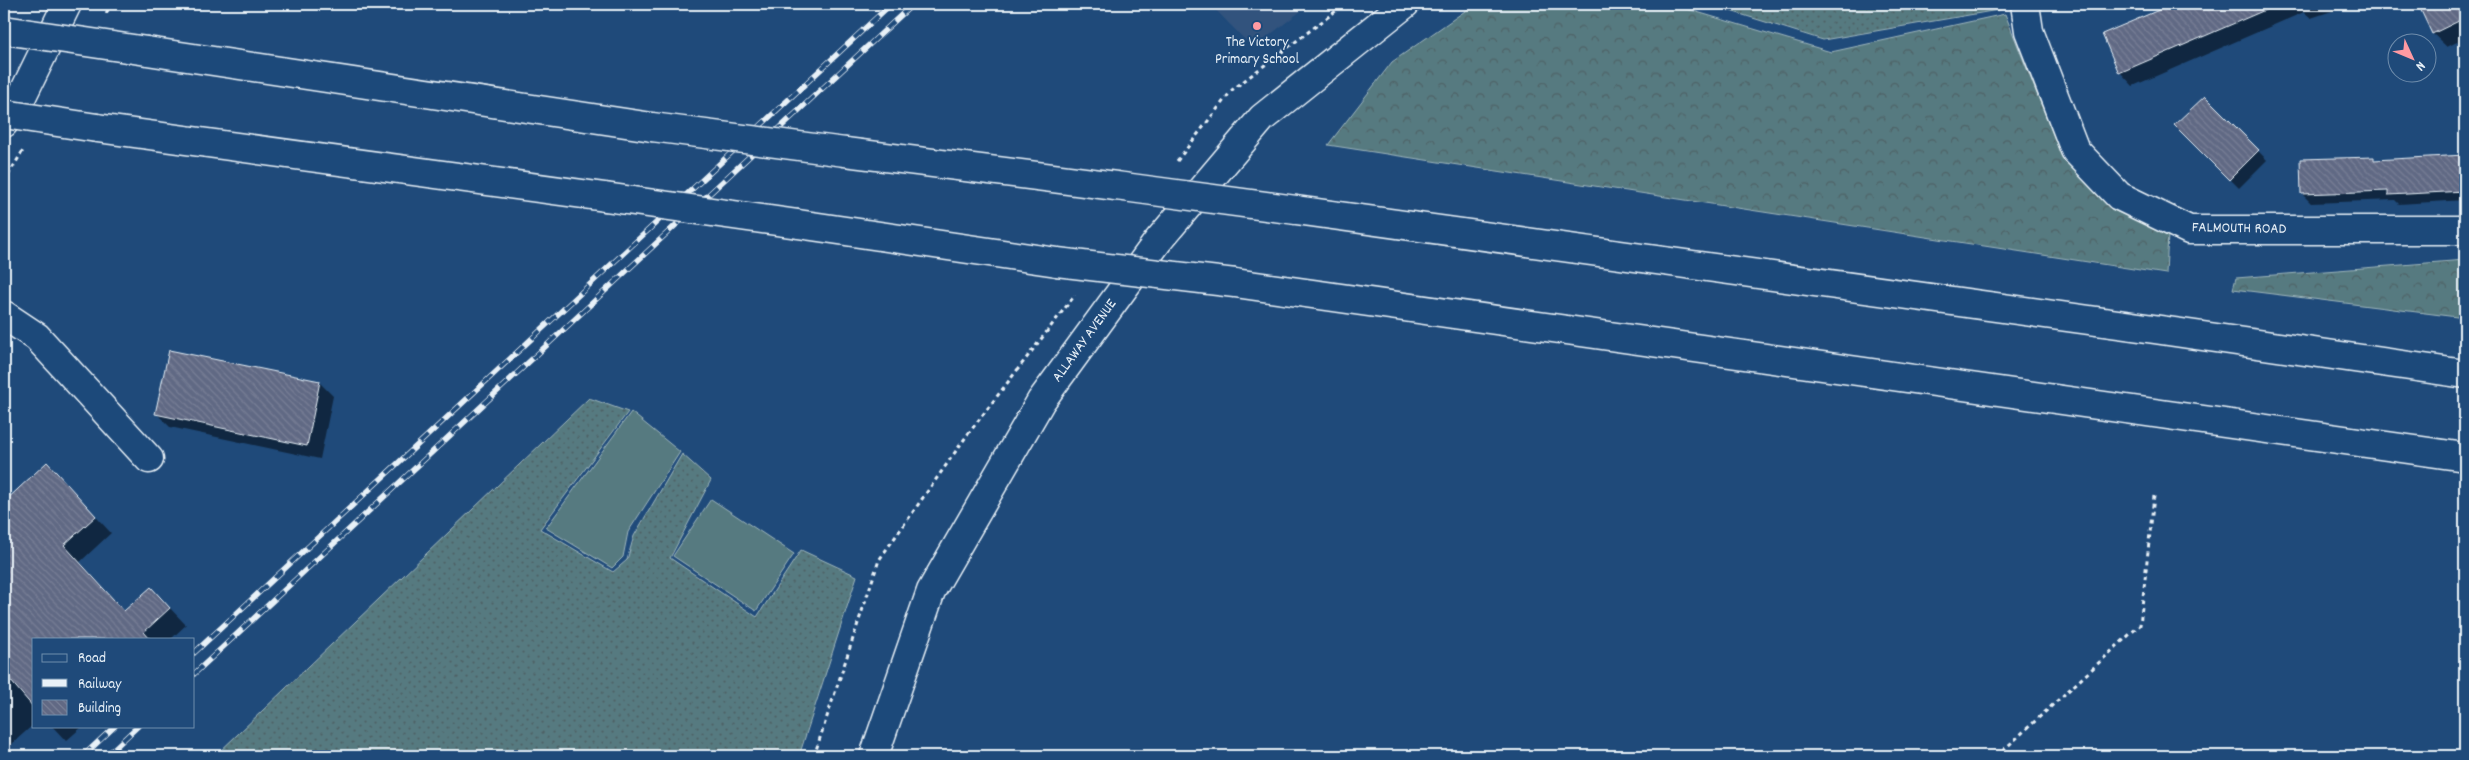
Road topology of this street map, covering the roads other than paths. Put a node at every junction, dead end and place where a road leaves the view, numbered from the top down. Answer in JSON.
{"nodes":[{"id":1,"x":67,"y":4,"type":"edge"},
{"id":2,"x":1405,"y":4,"type":"edge"},
{"id":3,"x":2025,"y":4,"type":"edge"},
{"id":4,"x":4,"y":30,"type":"edge"},
{"id":5,"x":4,"y":114,"type":"edge"},
{"id":6,"x":4,"y":123,"type":"edge"},
{"id":7,"x":2465,"y":230,"type":"edge"},
{"id":8,"x":4,"y":316,"type":"edge"},
{"id":9,"x":2465,"y":374,"type":"edge"},
{"id":10,"x":2465,"y":457,"type":"edge"},
{"id":11,"x":150,"y":459,"type":"dead end"},
{"id":12,"x":874,"y":756,"type":"edge"}],
"edges":[{"from":1,"to":6,"type":"main road"},
{"from":2,"to":12,"type":"main road","name":"ALLAWAY AVENUE"},
{"from":3,"to":7,"type":"main road","name":"FALMOUTH ROAD"},
{"from":4,"to":9,"type":"main road","bridge":true},
{"from":5,"to":10,"type":"main road","bridge":true},
{"from":8,"to":11,"type":"main road"}]}
